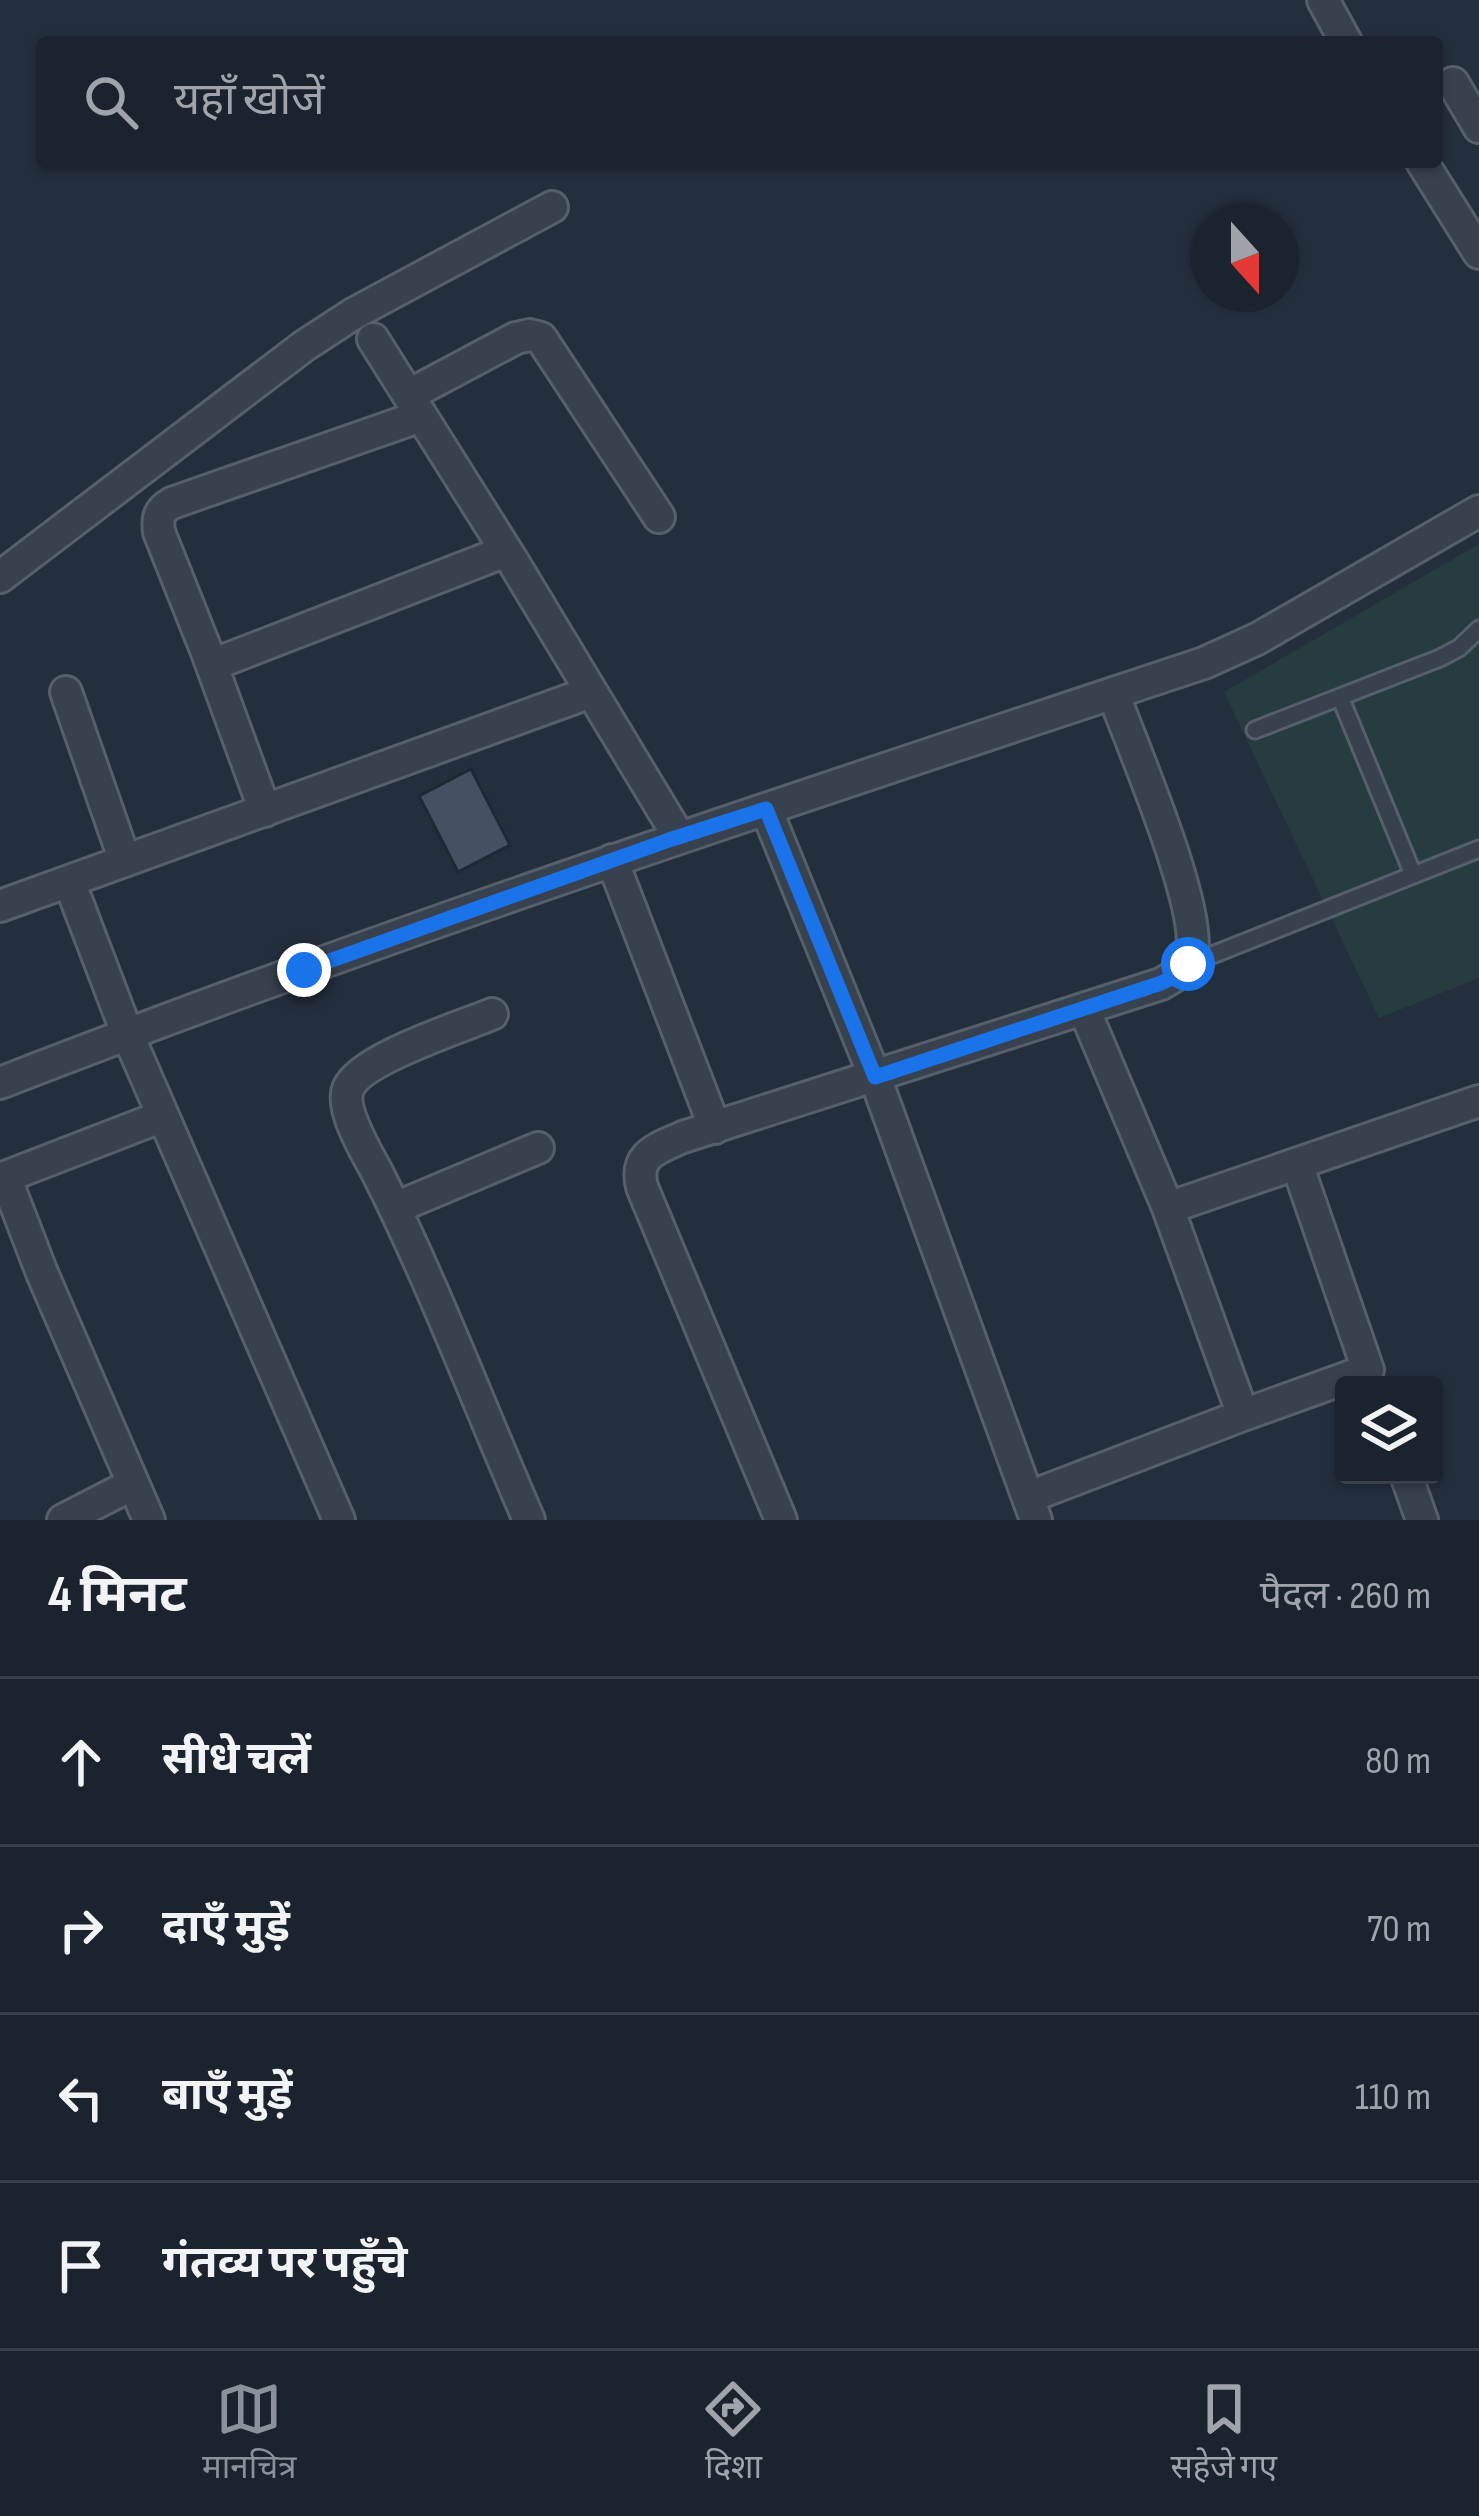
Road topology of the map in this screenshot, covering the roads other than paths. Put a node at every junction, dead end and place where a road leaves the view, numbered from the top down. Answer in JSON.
{"nodes":[{"id":1,"x":1323,"y":0,"type":"edge"},
{"id":2,"x":1343,"y":36,"type":"edge"},
{"id":3,"x":1456,"y":82,"type":"edge"},
{"id":4,"x":1479,"y":127,"type":"edge"},
{"id":5,"x":1426,"y":168,"type":"edge"},
{"id":6,"x":552,"y":207,"type":"dead end"},
{"id":7,"x":1479,"y":253,"type":"edge"},
{"id":8,"x":373,"y":339,"type":"dead end"},
{"id":9,"x":415,"y":406,"type":"junction"},
{"id":10,"x":1479,"y":511,"type":"edge"},
{"id":11,"x":659,"y":517,"type":"dead end"},
{"id":12,"x":506,"y":551,"type":"junction"},
{"id":13,"x":0,"y":577,"type":"edge"},
{"id":14,"x":1479,"y":629,"type":"edge"},
{"id":15,"x":212,"y":665,"type":"junction"},
{"id":16,"x":66,"y":692,"type":"dead end"},
{"id":17,"x":592,"y":692,"type":"junction"},
{"id":18,"x":1114,"y":693,"type":"junction"},
{"id":19,"x":1340,"y":697,"type":"junction"},
{"id":20,"x":1255,"y":730,"type":"dead end"},
{"id":21,"x":766,"y":809,"type":"junction"},
{"id":22,"x":265,"y":811,"type":"junction"},
{"id":23,"x":679,"y":837,"type":"junction"},
{"id":24,"x":1479,"y":849,"type":"edge"},
{"id":25,"x":612,"y":860,"type":"junction"},
{"id":26,"x":125,"y":861,"type":"junction"},
{"id":27,"x":1413,"y":874,"type":"junction"},
{"id":28,"x":69,"y":881,"type":"junction"},
{"id":29,"x":0,"y":906,"type":"edge"},
{"id":30,"x":1188,"y":964,"type":"junction"},
{"id":31,"x":1084,"y":1009,"type":"junction"},
{"id":32,"x":492,"y":1014,"type":"dead end"},
{"id":33,"x":128,"y":1033,"type":"junction"},
{"id":34,"x":875,"y":1077,"type":"junction"},
{"id":35,"x":0,"y":1083,"type":"edge"},
{"id":36,"x":1479,"y":1101,"type":"edge"},
{"id":37,"x":163,"y":1116,"type":"junction"},
{"id":38,"x":715,"y":1128,"type":"junction"},
{"id":39,"x":538,"y":1148,"type":"dead end"},
{"id":40,"x":1297,"y":1164,"type":"junction"},
{"id":41,"x":3,"y":1178,"type":"edge"},
{"id":42,"x":395,"y":1208,"type":"junction"},
{"id":43,"x":1168,"y":1208,"type":"junction"},
{"id":44,"x":1370,"y":1376,"type":"edge"},
{"id":45,"x":1335,"y":1388,"type":"edge"},
{"id":46,"x":1243,"y":1415,"type":"junction"},
{"id":47,"x":133,"y":1484,"type":"junction"},
{"id":48,"x":1409,"y":1484,"type":"edge"},
{"id":49,"x":1032,"y":1509,"type":"edge"},
{"id":50,"x":63,"y":1520,"type":"edge"},
{"id":51,"x":149,"y":1520,"type":"edge"},
{"id":52,"x":338,"y":1520,"type":"edge"},
{"id":53,"x":529,"y":1520,"type":"edge"},
{"id":54,"x":781,"y":1520,"type":"edge"},
{"id":55,"x":1422,"y":1520,"type":"edge"}],
"edges":[{"from":1,"to":2,"type":"street"},
{"from":3,"to":4,"type":"street"},
{"from":5,"to":7,"type":"street"},
{"from":6,"to":13,"type":"street"},
{"from":8,"to":9,"type":"street"},
{"from":9,"to":11,"type":"street"},
{"from":9,"to":12,"type":"street"},
{"from":9,"to":15,"type":"street"},
{"from":10,"to":18,"type":"street"},
{"from":12,"to":15,"type":"street"},
{"from":12,"to":17,"type":"street"},
{"from":14,"to":19,"type":"lane"},
{"from":15,"to":22,"type":"street"},
{"from":16,"to":26,"type":"street"},
{"from":17,"to":22,"type":"street"},
{"from":17,"to":23,"type":"street"},
{"from":18,"to":21,"type":"street"},
{"from":18,"to":30,"type":"street"},
{"from":19,"to":20,"type":"lane"},
{"from":19,"to":27,"type":"lane"},
{"from":21,"to":23,"type":"street"},
{"from":21,"to":34,"type":"street"},
{"from":22,"to":26,"type":"street"},
{"from":23,"to":25,"type":"street"},
{"from":24,"to":27,"type":"lane"},
{"from":25,"to":33,"type":"street"},
{"from":25,"to":38,"type":"street"},
{"from":26,"to":28,"type":"street"},
{"from":27,"to":30,"type":"lane"},
{"from":28,"to":29,"type":"street"},
{"from":28,"to":33,"type":"street"},
{"from":30,"to":31,"type":"street"},
{"from":31,"to":34,"type":"street"},
{"from":31,"to":43,"type":"street"},
{"from":32,"to":42,"type":"street"},
{"from":33,"to":35,"type":"street"},
{"from":33,"to":37,"type":"street"},
{"from":34,"to":38,"type":"street"},
{"from":34,"to":49,"type":"street"},
{"from":36,"to":40,"type":"street"},
{"from":37,"to":41,"type":"street"},
{"from":37,"to":52,"type":"street"},
{"from":38,"to":54,"type":"street"},
{"from":39,"to":42,"type":"street"},
{"from":40,"to":43,"type":"street"},
{"from":40,"to":44,"type":"street"},
{"from":41,"to":47,"type":"street"},
{"from":42,"to":53,"type":"street"},
{"from":43,"to":46,"type":"street"},
{"from":45,"to":46,"type":"street"},
{"from":46,"to":49,"type":"street"},
{"from":47,"to":50,"type":"street"},
{"from":47,"to":51,"type":"street"},
{"from":48,"to":55,"type":"street"}]}
